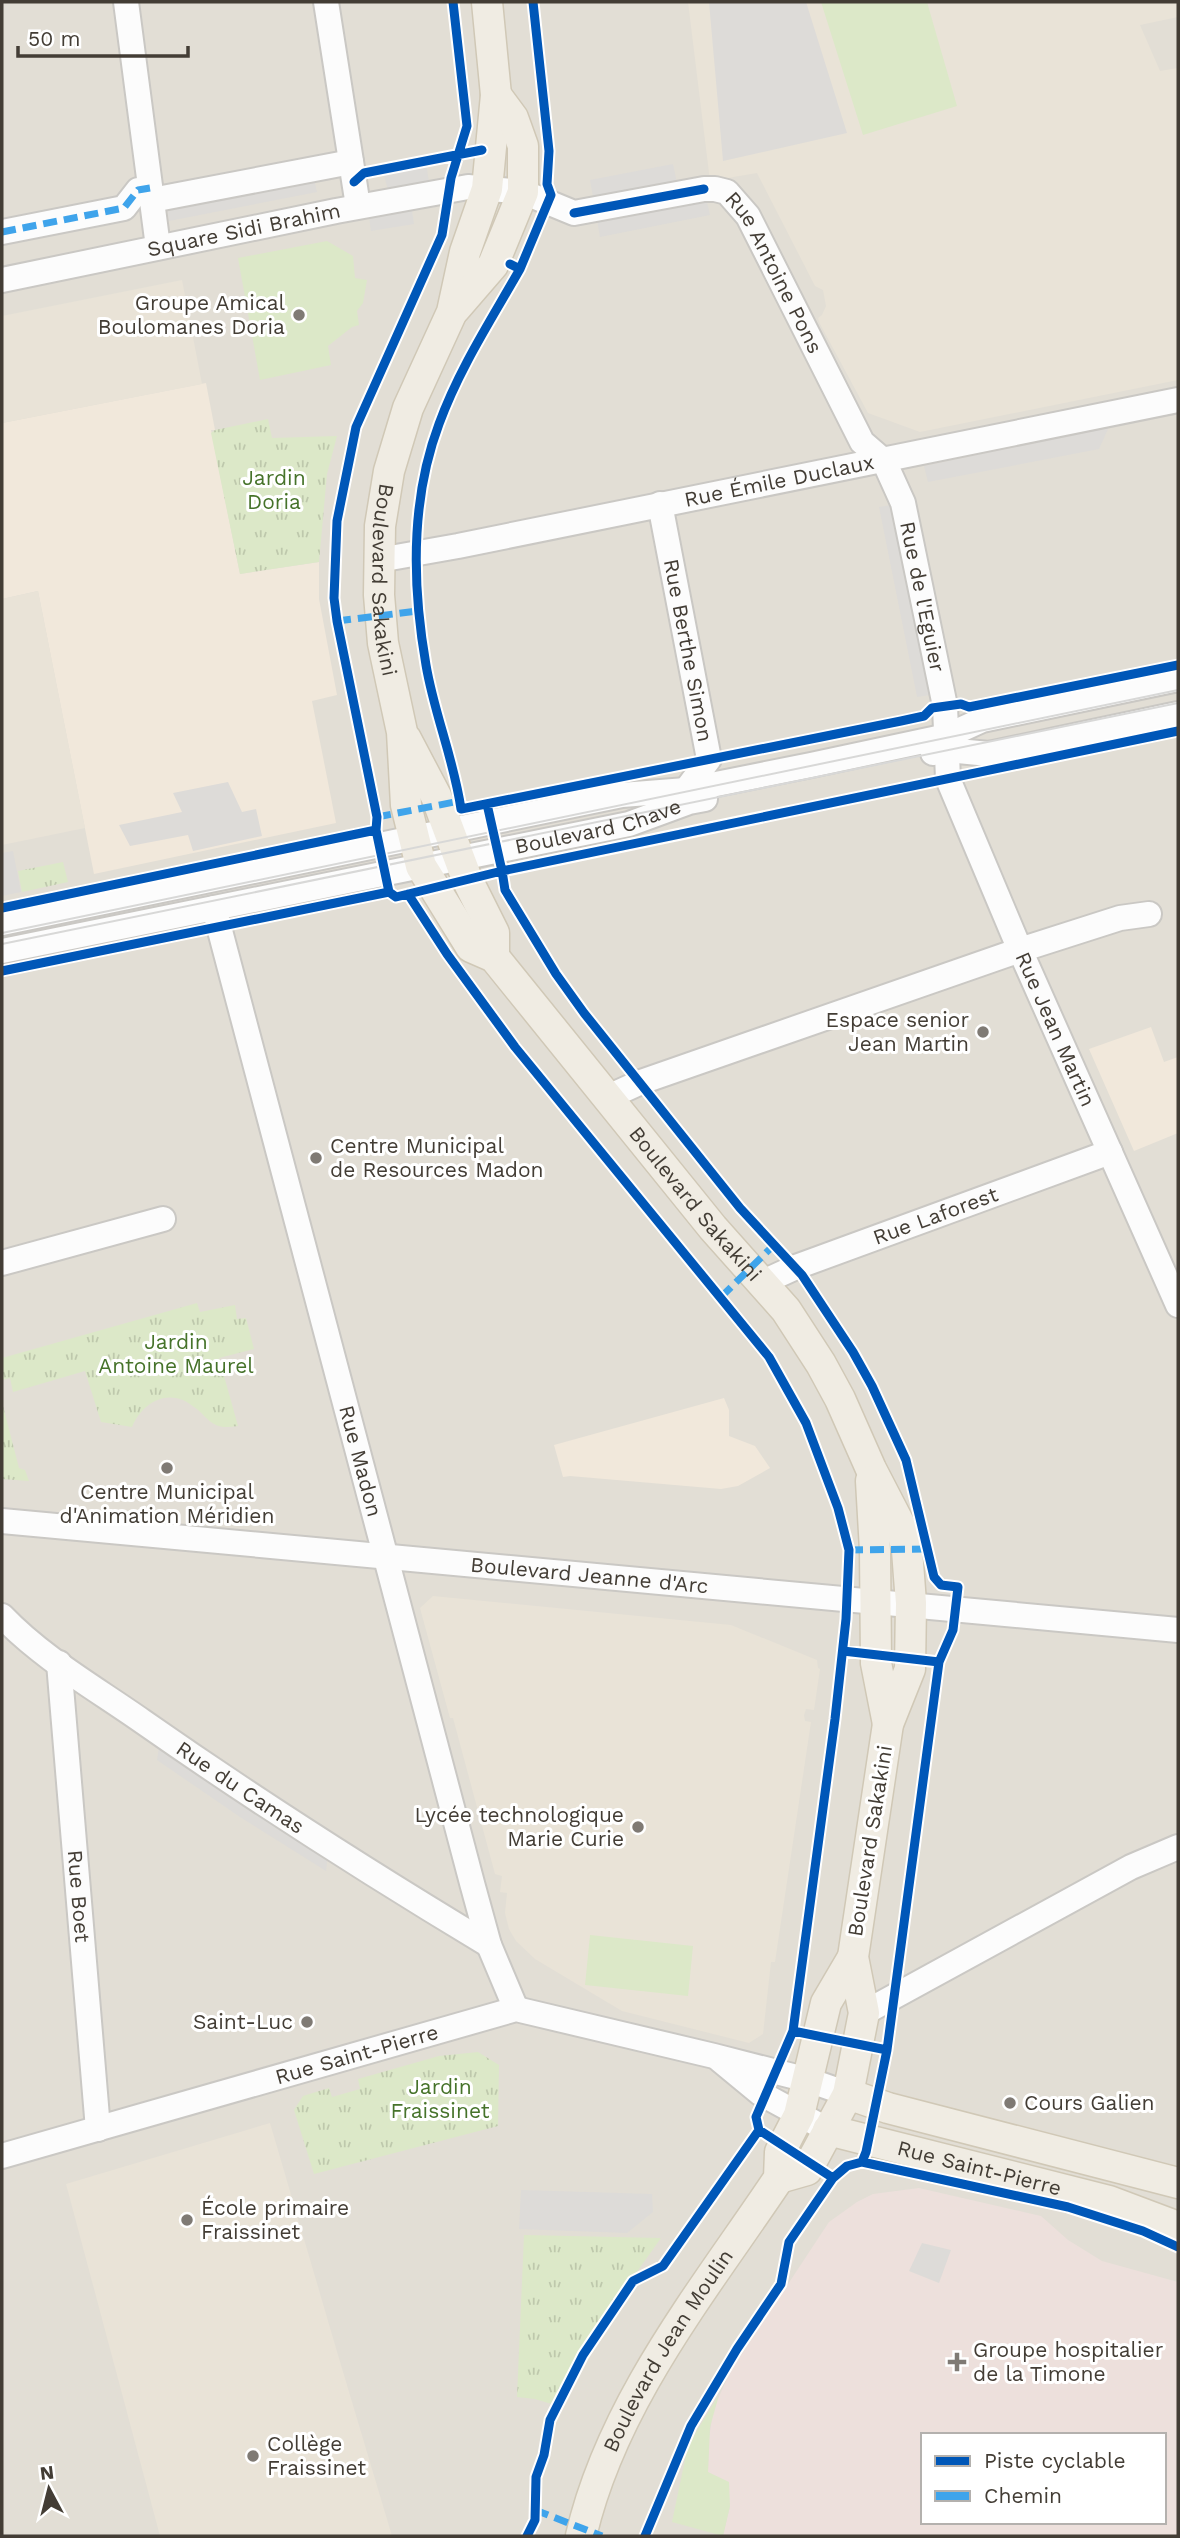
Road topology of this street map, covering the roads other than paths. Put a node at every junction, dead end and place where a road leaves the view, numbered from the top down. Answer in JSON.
{"nodes":[{"id":1,"x":127,"y":2,"type":"edge"},
{"id":2,"x":326,"y":2,"type":"edge"},
{"id":3,"x":487,"y":2,"type":"edge"},
{"id":4,"x":496,"y":95,"type":"junction"},
{"id":5,"x":351,"y":162,"type":"junction"},
{"id":6,"x":487,"y":189,"type":"junction"},
{"id":7,"x":523,"y":192,"type":"junction"},
{"id":8,"x":151,"y":194,"type":"junction"},
{"id":9,"x":358,"y":206,"type":"junction"},
{"id":10,"x":2,"y":232,"type":"edge"},
{"id":11,"x":158,"y":247,"type":"junction"},
{"id":12,"x":2,"y":279,"type":"edge"},
{"id":13,"x":452,"y":312,"type":"junction"},
{"id":14,"x":1178,"y":400,"type":"edge"},
{"id":15,"x":884,"y":461,"type":"junction"},
{"id":16,"x":660,"y":504,"type":"junction"},
{"id":17,"x":379,"y":560,"type":"junction"},
{"id":18,"x":1178,"y":679,"type":"edge"},
{"id":19,"x":1178,"y":714,"type":"edge"},
{"id":20,"x":402,"y":732,"type":"junction"},
{"id":21,"x":947,"y":743,"type":"junction"},
{"id":22,"x":686,"y":790,"type":"junction"},
{"id":23,"x":449,"y":830,"type":"junction"},
{"id":24,"x":414,"y":837,"type":"junction"},
{"id":25,"x":460,"y":859,"type":"junction"},
{"id":26,"x":421,"y":866,"type":"junction"},
{"id":27,"x":214,"y":908,"type":"junction"},
{"id":28,"x":1149,"y":914,"type":"dead end"},
{"id":29,"x":2,"y":923,"type":"edge"},
{"id":30,"x":1020,"y":950,"type":"junction"},
{"id":31,"x":2,"y":951,"type":"edge"},
{"id":32,"x":494,"y":957,"type":"junction"},
{"id":33,"x":606,"y":1098,"type":"junction"},
{"id":34,"x":1110,"y":1152,"type":"junction"},
{"id":35,"x":163,"y":1219,"type":"dead end"},
{"id":36,"x":2,"y":1263,"type":"edge"},
{"id":37,"x":761,"y":1283,"type":"junction"},
{"id":38,"x":1178,"y":1305,"type":"edge"},
{"id":39,"x":871,"y":1469,"type":"junction"},
{"id":40,"x":2,"y":1521,"type":"edge"},
{"id":41,"x":385,"y":1557,"type":"junction"},
{"id":42,"x":876,"y":1601,"type":"junction"},
{"id":43,"x":912,"y":1604,"type":"junction"},
{"id":44,"x":2,"y":1616,"type":"edge"},
{"id":45,"x":1178,"y":1630,"type":"edge"},
{"id":46,"x":59,"y":1663,"type":"junction"},
{"id":47,"x":888,"y":1724,"type":"junction"},
{"id":48,"x":1178,"y":1847,"type":"edge"},
{"id":49,"x":489,"y":1945,"type":"junction"},
{"id":50,"x":853,"y":1957,"type":"junction"},
{"id":51,"x":516,"y":2009,"type":"junction"},
{"id":52,"x":863,"y":2013,"type":"junction"},
{"id":53,"x":714,"y":2056,"type":"junction"},
{"id":54,"x":808,"y":2081,"type":"junction"},
{"id":55,"x":848,"y":2094,"type":"junction"},
{"id":56,"x":799,"y":2115,"type":"junction"},
{"id":57,"x":98,"y":2129,"type":"junction"},
{"id":58,"x":828,"y":2130,"type":"junction"},
{"id":59,"x":2,"y":2156,"type":"edge"},
{"id":60,"x":779,"y":2178,"type":"junction"},
{"id":61,"x":1178,"y":2183,"type":"edge"},
{"id":62,"x":1178,"y":2227,"type":"edge"},
{"id":63,"x":581,"y":2536,"type":"edge"}],
"edges":[{"from":1,"to":8,"type":"street"},
{"from":2,"to":5,"type":"street"},
{"from":3,"to":4,"type":"main road","name":"Boulevard Sakakini"},
{"from":4,"to":6,"type":"main road","name":"Boulevard Sakakini"},
{"from":4,"to":7,"type":"main road","name":"Boulevard Sakakini"},
{"from":5,"to":8,"type":"street"},
{"from":5,"to":9,"type":"street"},
{"from":6,"to":7,"type":"street","name":"Square Sidi Brahim"},
{"from":6,"to":9,"type":"street","name":"Square Sidi Brahim"},
{"from":6,"to":13,"type":"main road","name":"Boulevard Sakakini"},
{"from":7,"to":13,"type":"main road","name":"Boulevard Sakakini"},
{"from":7,"to":15,"type":"street","name":"Rue Antoine Pons"},
{"from":8,"to":10,"type":"street"},
{"from":8,"to":11,"type":"street"},
{"from":9,"to":11,"type":"street","name":"Square Sidi Brahim"},
{"from":11,"to":12,"type":"street","name":"Square Sidi Brahim"},
{"from":13,"to":17,"type":"main road","name":"Boulevard Sakakini"},
{"from":14,"to":15,"type":"street","name":"Rue Émile Duclaux"},
{"from":15,"to":16,"type":"street","name":"Rue Émile Duclaux"},
{"from":15,"to":21,"type":"street","name":"Rue de l'Eguier"},
{"from":16,"to":17,"type":"street","name":"Rue Émile Duclaux"},
{"from":16,"to":22,"type":"street","name":"Rue Berthe Simon"},
{"from":17,"to":20,"type":"main road","name":"Boulevard Sakakini"},
{"from":18,"to":21,"type":"street","name":"Boulevard Chave"},
{"from":19,"to":21,"type":"street","name":"Boulevard Chave"},
{"from":20,"to":23,"type":"main road","name":"Boulevard Sakakini"},
{"from":20,"to":24,"type":"main road","name":"Boulevard Sakakini"},
{"from":21,"to":22,"type":"street","name":"Boulevard Chave"},
{"from":21,"to":25,"type":"street","name":"Boulevard Chave"},
{"from":21,"to":30,"type":"street","name":"Rue Jean Martin"},
{"from":22,"to":23,"type":"street","name":"Boulevard Chave"},
{"from":23,"to":24,"type":"street","name":"Boulevard Chave"},
{"from":23,"to":25,"type":"main road","name":"Boulevard Sakakini"},
{"from":24,"to":26,"type":"main road","name":"Boulevard Sakakini"},
{"from":24,"to":29,"type":"street","name":"Boulevard Chave"},
{"from":25,"to":26,"type":"street","name":"Boulevard Chave"},
{"from":25,"to":32,"type":"main road","name":"Boulevard Sakakini"},
{"from":26,"to":27,"type":"street","name":"Boulevard Chave"},
{"from":26,"to":32,"type":"main road","name":"Boulevard Sakakini"},
{"from":27,"to":31,"type":"street","name":"Boulevard Chave"},
{"from":27,"to":41,"type":"street","name":"Rue Madon"},
{"from":28,"to":30,"type":"street"},
{"from":30,"to":33,"type":"street"},
{"from":30,"to":34,"type":"street","name":"Rue Jean Martin"},
{"from":32,"to":33,"type":"main road","name":"Boulevard Sakakini"},
{"from":33,"to":37,"type":"main road","name":"Boulevard Sakakini"},
{"from":34,"to":37,"type":"street","name":"Rue Laforest"},
{"from":34,"to":38,"type":"street","name":"Rue Jean Martin"},
{"from":35,"to":36,"type":"street"},
{"from":37,"to":39,"type":"main road","name":"Boulevard Sakakini"},
{"from":39,"to":42,"type":"main road","name":"Boulevard Sakakini"},
{"from":39,"to":43,"type":"main road","name":"Boulevard Sakakini"},
{"from":40,"to":41,"type":"street","name":"Boulevard Jeanne d'Arc"},
{"from":41,"to":42,"type":"street","name":"Boulevard Jeanne d'Arc"},
{"from":41,"to":49,"type":"street","name":"Rue Madon"},
{"from":42,"to":43,"type":"street","name":"Boulevard Jeanne d'Arc"},
{"from":42,"to":47,"type":"main road","name":"Boulevard Sakakini"},
{"from":43,"to":45,"type":"street","name":"Boulevard Jeanne d'Arc"},
{"from":43,"to":47,"type":"main road","name":"Boulevard Sakakini"},
{"from":44,"to":46,"type":"street","name":"Rue du Camas"},
{"from":46,"to":49,"type":"street","name":"Rue du Camas"},
{"from":46,"to":57,"type":"street","name":"Rue Boet"},
{"from":47,"to":50,"type":"main road","name":"Boulevard Sakakini"},
{"from":48,"to":52,"type":"street"},
{"from":49,"to":51,"type":"street","name":"Rue Madon"},
{"from":50,"to":52,"type":"main road","name":"Boulevard Sakakini"},
{"from":50,"to":54,"type":"main road","name":"Boulevard Sakakini"},
{"from":51,"to":53,"type":"street","name":"Rue Saint-Pierre"},
{"from":51,"to":57,"type":"street","name":"Rue Saint-Pierre"},
{"from":52,"to":55,"type":"main road","name":"Boulevard Sakakini"},
{"from":53,"to":54,"type":"street","name":"Rue Saint-Pierre"},
{"from":53,"to":56,"type":"street","name":"Rue Saint-Pierre"},
{"from":54,"to":55,"type":"street","name":"Rue Saint-Pierre"},
{"from":54,"to":56,"type":"main road","name":"Boulevard Sakakini"},
{"from":55,"to":58,"type":"main road","name":"Boulevard Sakakini"},
{"from":55,"to":61,"type":"main road","name":"Rue Saint-Pierre"},
{"from":56,"to":58,"type":"street","name":"Rue Saint-Pierre"},
{"from":56,"to":60,"type":"main road","name":"Boulevard Jean Moulin"},
{"from":57,"to":59,"type":"street","name":"Rue Saint-Pierre"},
{"from":58,"to":60,"type":"main road"},
{"from":58,"to":62,"type":"main road","name":"Rue Saint-Pierre"},
{"from":60,"to":63,"type":"main road","name":"Boulevard Jean Moulin"}]}
